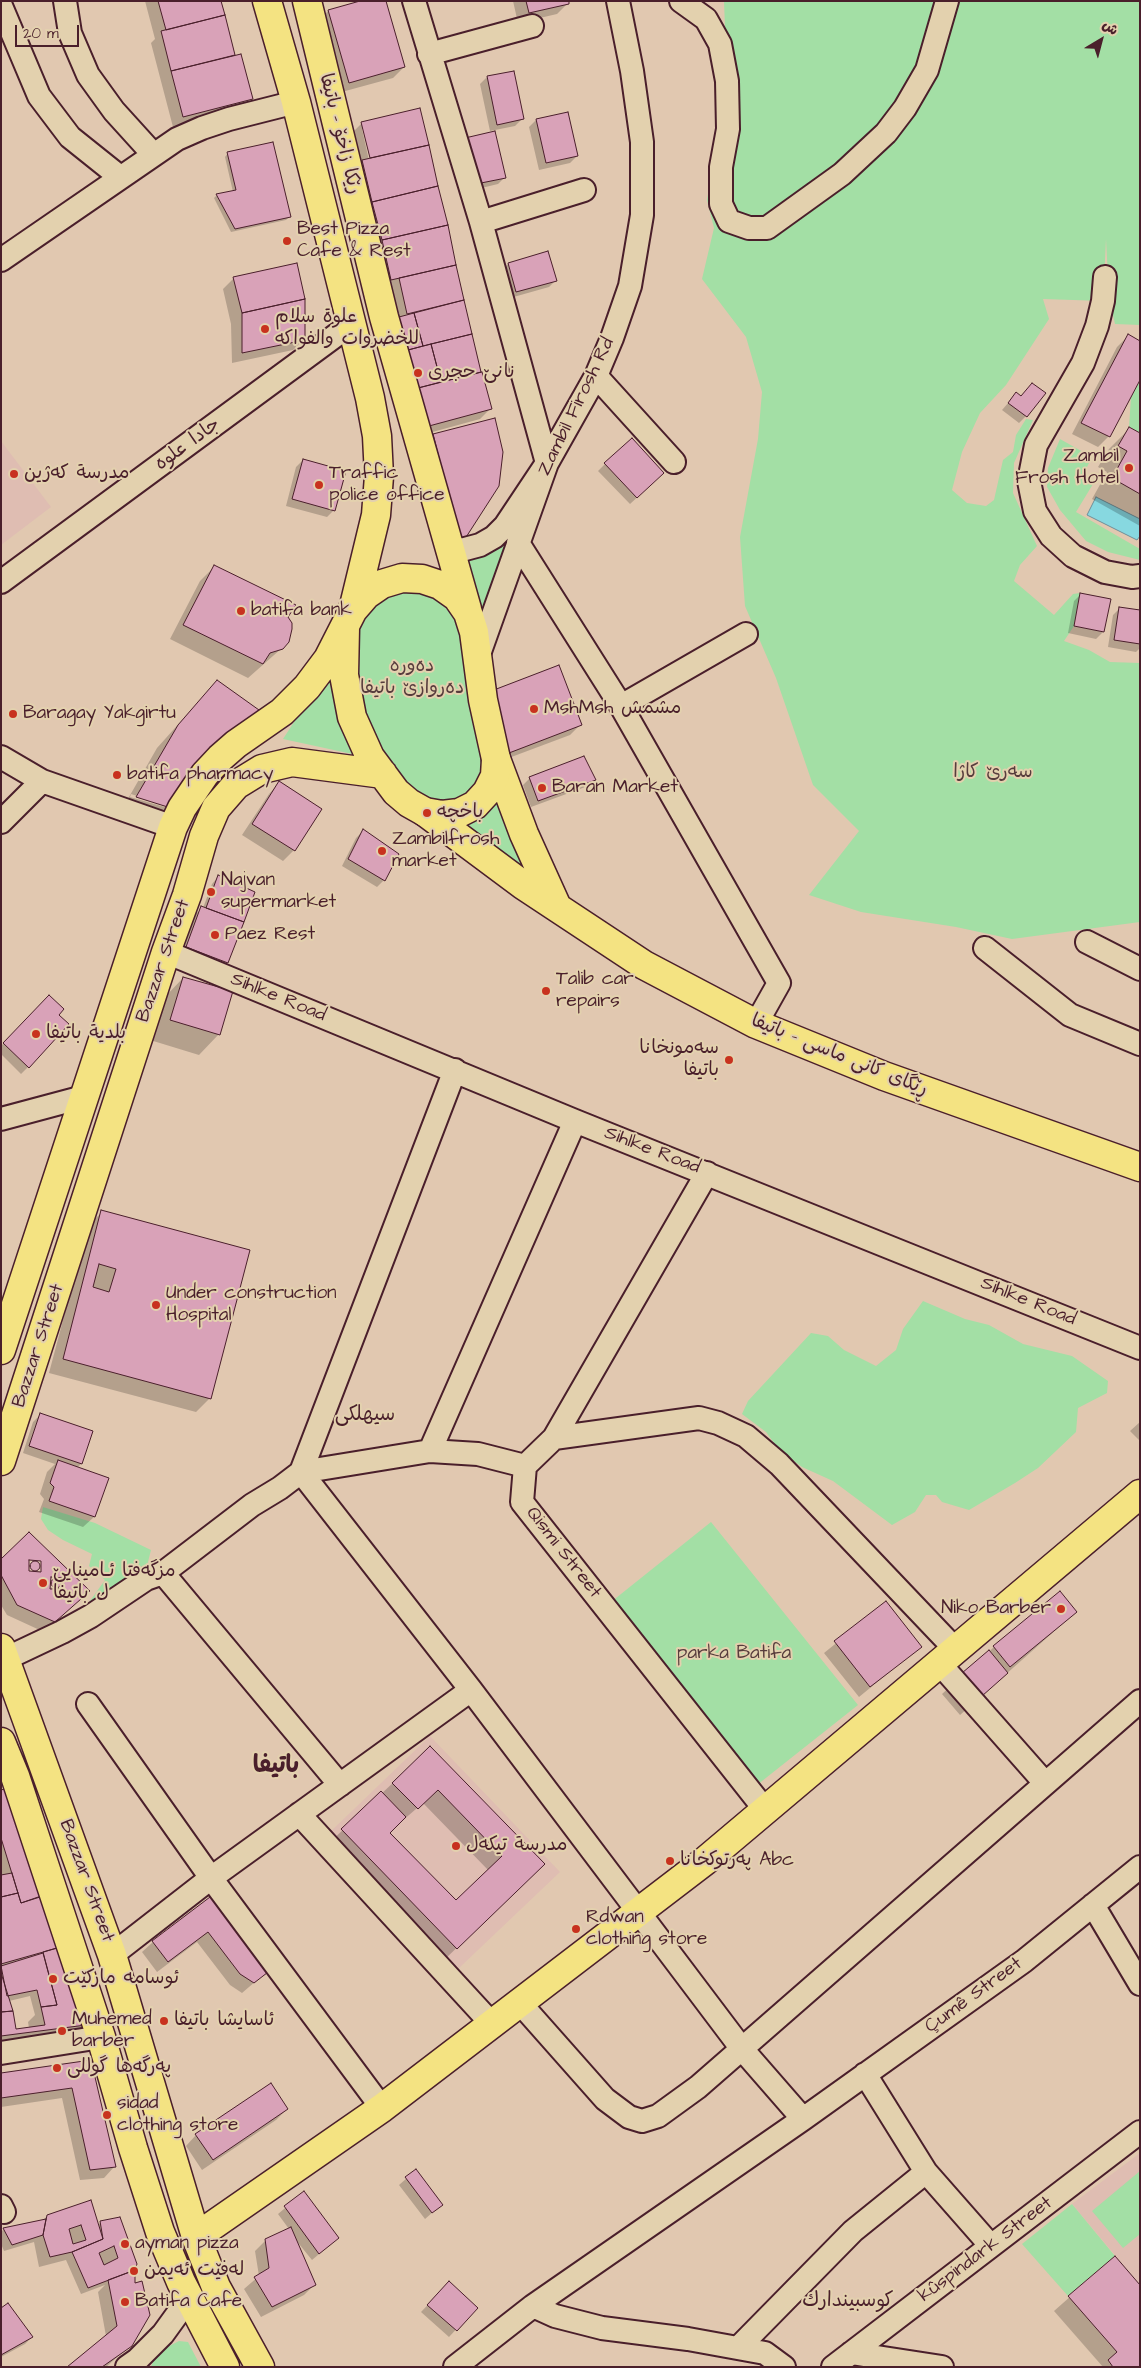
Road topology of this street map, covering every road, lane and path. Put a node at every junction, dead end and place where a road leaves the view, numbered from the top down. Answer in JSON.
{"nodes":[{"id":1,"x":65,"y":1,"type":"edge"},
{"id":2,"x":267,"y":1,"type":"edge"},
{"id":3,"x":307,"y":1,"type":"edge"},
{"id":4,"x":414,"y":1,"type":"edge"},
{"id":5,"x":618,"y":1,"type":"edge"},
{"id":6,"x":681,"y":1,"type":"edge"},
{"id":7,"x":947,"y":1,"type":"edge"},
{"id":8,"x":1,"y":6,"type":"edge"},
{"id":9,"x":532,"y":26,"type":"dead end"},
{"id":10,"x":429,"y":54,"type":"junction"},
{"id":11,"x":296,"y":102,"type":"junction"},
{"id":12,"x":153,"y":154,"type":"junction"},
{"id":13,"x":120,"y":177,"type":"junction"},
{"id":14,"x":584,"y":190,"type":"dead end"},
{"id":15,"x":481,"y":222,"type":"junction"},
{"id":16,"x":1,"y":260,"type":"edge"},
{"id":17,"x":1105,"y":277,"type":"dead end"},
{"id":18,"x":350,"y":325,"type":"junction"},
{"id":19,"x":596,"y":376,"type":"junction"},
{"id":20,"x":674,"y":462,"type":"dead end"},
{"id":21,"x":547,"y":463,"type":"junction"},
{"id":22,"x":518,"y":543,"type":"junction"},
{"id":23,"x":449,"y":550,"type":"junction"},
{"id":24,"x":1140,"y":576,"type":"edge"},
{"id":25,"x":1,"y":582,"type":"edge"},
{"id":26,"x":468,"y":613,"type":"junction"},
{"id":27,"x":349,"y":619,"type":"junction"},
{"id":28,"x":746,"y":634,"type":"dead end"},
{"id":29,"x":478,"y":657,"type":"junction"},
{"id":30,"x":620,"y":706,"type":"junction"},
{"id":31,"x":1,"y":757,"type":"edge"},
{"id":32,"x":496,"y":759,"type":"junction"},
{"id":33,"x":383,"y":774,"type":"junction"},
{"id":34,"x":42,"y":781,"type":"junction"},
{"id":35,"x":425,"y":812,"type":"junction"},
{"id":36,"x":1,"y":822,"type":"edge"},
{"id":37,"x":173,"y":828,"type":"junction"},
{"id":38,"x":557,"y":907,"type":"junction"},
{"id":39,"x":1087,"y":942,"type":"dead end"},
{"id":40,"x":984,"y":948,"type":"dead end"},
{"id":41,"x":166,"y":952,"type":"junction"},
{"id":42,"x":1140,"y":969,"type":"edge"},
{"id":43,"x":756,"y":1024,"type":"junction"},
{"id":44,"x":1140,"y":1044,"type":"edge"},
{"id":45,"x":455,"y":1070,"type":"junction"},
{"id":46,"x":83,"y":1097,"type":"junction"},
{"id":47,"x":1,"y":1119,"type":"edge"},
{"id":48,"x":576,"y":1121,"type":"junction"},
{"id":49,"x":1140,"y":1167,"type":"edge"},
{"id":50,"x":707,"y":1173,"type":"junction"},
{"id":51,"x":1140,"y":1348,"type":"edge"},
{"id":52,"x":1,"y":1350,"type":"edge"},
{"id":53,"x":1,"y":1354,"type":"edge"},
{"id":54,"x":34,"y":1365,"type":"junction"},
{"id":55,"x":554,"y":1438,"type":"junction"},
{"id":56,"x":430,"y":1451,"type":"junction"},
{"id":57,"x":1,"y":1461,"type":"edge"},
{"id":58,"x":526,"y":1466,"type":"junction"},
{"id":59,"x":301,"y":1472,"type":"junction"},
{"id":60,"x":1140,"y":1494,"type":"edge"},
{"id":61,"x":163,"y":1574,"type":"junction"},
{"id":62,"x":3,"y":1653,"type":"edge"},
{"id":63,"x":948,"y":1657,"type":"junction"},
{"id":64,"x":471,"y":1690,"type":"junction"},
{"id":65,"x":1140,"y":1701,"type":"edge"},
{"id":66,"x":88,"y":1704,"type":"dead end"},
{"id":67,"x":1,"y":1742,"type":"edge"},
{"id":68,"x":8,"y":1777,"type":"edge"},
{"id":69,"x":1045,"y":1783,"type":"junction"},
{"id":70,"x":340,"y":1784,"type":"junction"},
{"id":71,"x":766,"y":1811,"type":"junction"},
{"id":72,"x":299,"y":1814,"type":"junction"},
{"id":73,"x":1140,"y":1867,"type":"edge"},
{"id":74,"x":211,"y":1878,"type":"junction"},
{"id":75,"x":1093,"y":1905,"type":"junction"},
{"id":76,"x":638,"y":1913,"type":"junction"},
{"id":77,"x":112,"y":1955,"type":"junction"},
{"id":78,"x":1140,"y":1984,"type":"edge"},
{"id":79,"x":520,"y":2003,"type":"junction"},
{"id":80,"x":492,"y":2024,"type":"junction"},
{"id":81,"x":101,"y":2037,"type":"junction"},
{"id":82,"x":742,"y":2049,"type":"junction"},
{"id":83,"x":1,"y":2053,"type":"edge"},
{"id":84,"x":865,"y":2074,"type":"junction"},
{"id":85,"x":382,"y":2108,"type":"junction"},
{"id":86,"x":802,"y":2119,"type":"junction"},
{"id":87,"x":1140,"y":2132,"type":"edge"},
{"id":88,"x":166,"y":2139,"type":"junction"},
{"id":89,"x":132,"y":2148,"type":"junction"},
{"id":90,"x":926,"y":2172,"type":"junction"},
{"id":91,"x":196,"y":2237,"type":"junction"},
{"id":92,"x":991,"y":2246,"type":"junction"},
{"id":93,"x":189,"y":2298,"type":"junction"},
{"id":94,"x":532,"y":2306,"type":"junction"},
{"id":95,"x":738,"y":2348,"type":"junction"},
{"id":96,"x":851,"y":2353,"type":"junction"},
{"id":97,"x":135,"y":2364,"type":"edge"},
{"id":98,"x":225,"y":2367,"type":"edge"},
{"id":99,"x":260,"y":2367,"type":"edge"},
{"id":100,"x":454,"y":2367,"type":"edge"},
{"id":101,"x":784,"y":2367,"type":"edge"},
{"id":102,"x":833,"y":2367,"type":"edge"},
{"id":103,"x":942,"y":2367,"type":"edge"}],
"edges":[{"from":1,"to":12,"type":"street"},
{"from":2,"to":11,"type":"main road","name":"رێکا زاخۆ - باتیفا"},
{"from":3,"to":23,"type":"main road","name":"رێکا زاخۆ - باتیفا"},
{"from":4,"to":10,"type":"street"},
{"from":5,"to":19,"type":"street","name":"Zambil Firosh Rd"},
{"from":6,"to":7,"type":"street"},
{"from":8,"to":13,"type":"street"},
{"from":9,"to":10,"type":"street"},
{"from":10,"to":15,"type":"street"},
{"from":11,"to":12,"type":"street"},
{"from":11,"to":18,"type":"main road","name":"رێکا زاخۆ - باتیفا"},
{"from":12,"to":13,"type":"street"},
{"from":13,"to":16,"type":"street"},
{"from":14,"to":15,"type":"street"},
{"from":15,"to":21,"type":"street"},
{"from":17,"to":24,"type":"street"},
{"from":18,"to":25,"type":"street","name":"جادا علوه"},
{"from":18,"to":27,"type":"main road","name":"رێکا زاخۆ - باتیفا"},
{"from":19,"to":20,"type":"street"},
{"from":19,"to":21,"type":"street","name":"Zambil Firosh Rd"},
{"from":21,"to":22,"type":"street","name":"Zambil Firosh Rd"},
{"from":21,"to":23,"type":"street"},
{"from":22,"to":29,"type":"street","name":"Zambil Firosh Rd"},
{"from":22,"to":30,"type":"street"},
{"from":23,"to":26,"type":"main road","name":"رێکا زاخۆ - باتیفا"},
{"from":26,"to":27,"type":"main road"},
{"from":26,"to":29,"type":"main road","name":"رێکا زاخۆ - باتیفا"},
{"from":27,"to":33,"type":"main road","name":"ڕێگای کانی ماسی - باتيفا"},
{"from":27,"to":37,"type":"main road","name":"Bazzar Street"},
{"from":28,"to":30,"type":"street"},
{"from":29,"to":32,"type":"main road","name":"رێکا زاخۆ - باتیفا"},
{"from":30,"to":43,"type":"street"},
{"from":31,"to":34,"type":"street"},
{"from":32,"to":35,"type":"main road"},
{"from":32,"to":38,"type":"main road"},
{"from":33,"to":35,"type":"main road","name":"ڕێگای کانی ماسی - باتيفا"},
{"from":33,"to":41,"type":"main road","name":"Bazzar Street"},
{"from":34,"to":36,"type":"street"},
{"from":34,"to":37,"type":"street"},
{"from":35,"to":38,"type":"main road","name":"ڕێگای کانی ماسی - باتيفا"},
{"from":37,"to":46,"type":"main road","name":"Bazzar Street"},
{"from":38,"to":43,"type":"main road","name":"ڕێگای کانی ماسی - باتيفا"},
{"from":39,"to":42,"type":"street"},
{"from":40,"to":44,"type":"street"},
{"from":41,"to":45,"type":"street","name":"Sihlke Road"},
{"from":41,"to":54,"type":"main road","name":"Bazzar Street"},
{"from":43,"to":49,"type":"main road","name":"ڕێگای کانی ماسی - باتيفا"},
{"from":45,"to":48,"type":"street","name":"Sihlke Road"},
{"from":45,"to":59,"type":"street"},
{"from":46,"to":47,"type":"street"},
{"from":46,"to":52,"type":"main road","name":"Bazzar Street"},
{"from":48,"to":50,"type":"street","name":"Sihlke Road"},
{"from":48,"to":56,"type":"street"},
{"from":50,"to":51,"type":"street","name":"Sihlke Road"},
{"from":50,"to":55,"type":"street"},
{"from":53,"to":54,"type":"main road"},
{"from":54,"to":57,"type":"main road","name":"Bazzar Street"},
{"from":55,"to":58,"type":"street"},
{"from":55,"to":63,"type":"street"},
{"from":56,"to":58,"type":"street"},
{"from":56,"to":59,"type":"street"},
{"from":58,"to":71,"type":"street","name":"Qismi Street"},
{"from":59,"to":61,"type":"street"},
{"from":59,"to":64,"type":"street"},
{"from":60,"to":63,"type":"main road"},
{"from":61,"to":62,"type":"street"},
{"from":61,"to":70,"type":"street"},
{"from":62,"to":77,"type":"main road","name":"Bazzar Street"},
{"from":63,"to":69,"type":"street"},
{"from":63,"to":71,"type":"main road"},
{"from":64,"to":70,"type":"street"},
{"from":64,"to":76,"type":"street"},
{"from":65,"to":69,"type":"street"},
{"from":66,"to":74,"type":"street"},
{"from":67,"to":68,"type":"main road","name":"Bazzar Street"},
{"from":68,"to":81,"type":"main road","name":"Bazzar Street"},
{"from":69,"to":82,"type":"street"},
{"from":70,"to":72,"type":"street"},
{"from":71,"to":76,"type":"main road"},
{"from":72,"to":74,"type":"street"},
{"from":72,"to":80,"type":"street"},
{"from":73,"to":75,"type":"street","name":"Çumê Street"},
{"from":74,"to":77,"type":"street"},
{"from":74,"to":85,"type":"street"},
{"from":75,"to":78,"type":"street"},
{"from":75,"to":84,"type":"street","name":"Çumê Street"},
{"from":76,"to":79,"type":"main road"},
{"from":76,"to":82,"type":"street"},
{"from":77,"to":88,"type":"main road","name":"Bazzar Street"},
{"from":79,"to":80,"type":"main road"},
{"from":79,"to":82,"type":"street"},
{"from":80,"to":85,"type":"main road"},
{"from":81,"to":83,"type":"street"},
{"from":81,"to":89,"type":"main road","name":"Bazzar Street"},
{"from":82,"to":86,"type":"street"},
{"from":84,"to":86,"type":"street","name":"Çumê Street"},
{"from":84,"to":90,"type":"street"},
{"from":85,"to":91,"type":"main road"},
{"from":86,"to":94,"type":"street","name":"Çumê Street"},
{"from":87,"to":92,"type":"street","name":"kûspindark Street"},
{"from":88,"to":89,"type":"main road"},
{"from":88,"to":91,"type":"main road","name":"Bazzar Street"},
{"from":89,"to":93,"type":"main road","name":"Bazzar Street"},
{"from":90,"to":92,"type":"street"},
{"from":90,"to":95,"type":"street"},
{"from":91,"to":99,"type":"main road","name":"Bazzar Street"},
{"from":92,"to":96,"type":"street","name":"kûspindark Street"},
{"from":93,"to":97,"type":"street"},
{"from":93,"to":98,"type":"main road","name":"Bazzar Street"},
{"from":94,"to":95,"type":"street"},
{"from":94,"to":100,"type":"street","name":"Çumê Street"},
{"from":95,"to":101,"type":"street"},
{"from":96,"to":102,"type":"street","name":"kûspindark Street"},
{"from":96,"to":103,"type":"street"}]}
